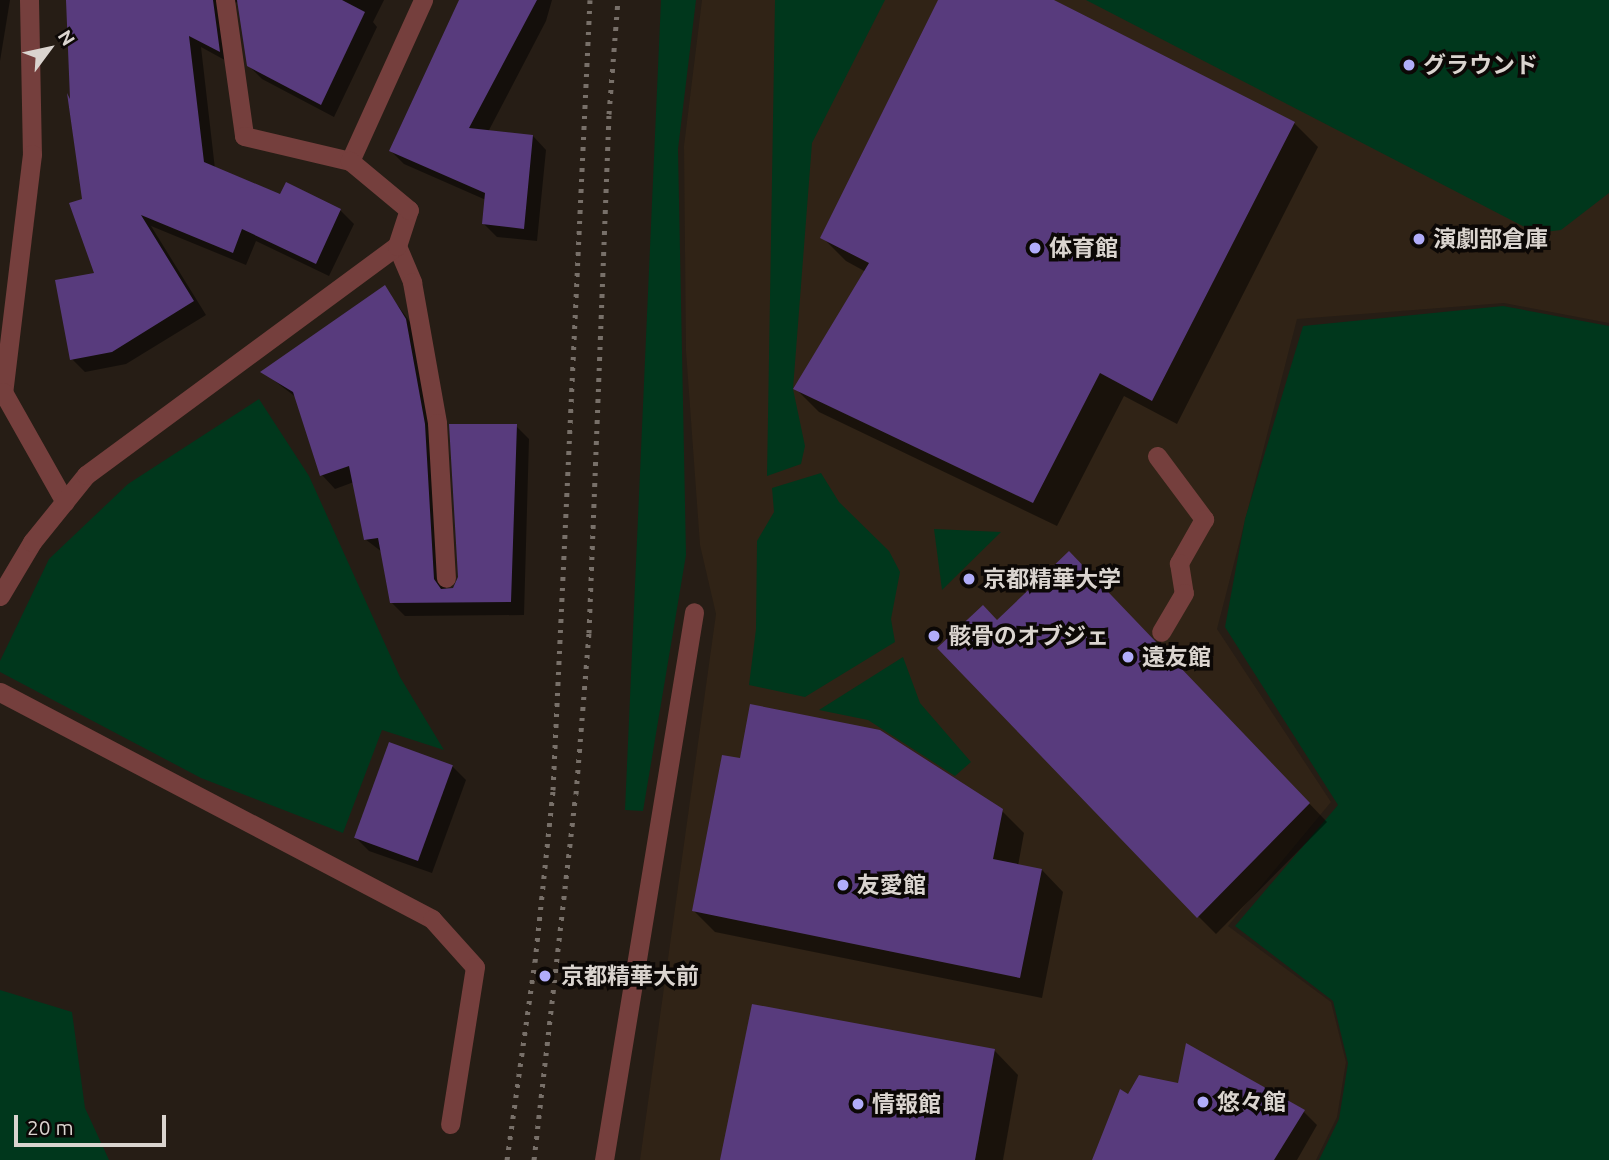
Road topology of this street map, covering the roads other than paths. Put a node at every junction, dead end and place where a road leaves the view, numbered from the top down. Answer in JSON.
{"nodes":[{"id":1,"x":29,"y":0,"type":"edge"},
{"id":2,"x":225,"y":0,"type":"edge"},
{"id":3,"x":423,"y":0,"type":"edge"},
{"id":4,"x":350,"y":161,"type":"junction"},
{"id":5,"x":397,"y":246,"type":"junction"},
{"id":6,"x":1157,"y":456,"type":"dead end"},
{"id":7,"x":65,"y":502,"type":"junction"},
{"id":8,"x":446,"y":578,"type":"dead end"},
{"id":9,"x":0,"y":596,"type":"edge"},
{"id":10,"x":694,"y":612,"type":"dead end"},
{"id":11,"x":1161,"y":632,"type":"dead end"},
{"id":12,"x":0,"y":692,"type":"edge"},
{"id":13,"x":450,"y":1124,"type":"dead end"},
{"id":14,"x":604,"y":1160,"type":"edge"}],
"edges":[{"from":1,"to":7,"type":"street"},
{"from":2,"to":4,"type":"street"},
{"from":3,"to":4,"type":"street"},
{"from":4,"to":5,"type":"street"},
{"from":5,"to":7,"type":"street"},
{"from":5,"to":8,"type":"street"},
{"from":6,"to":11,"type":"street"},
{"from":7,"to":9,"type":"street"},
{"from":10,"to":14,"type":"street"},
{"from":12,"to":13,"type":"street"}]}
